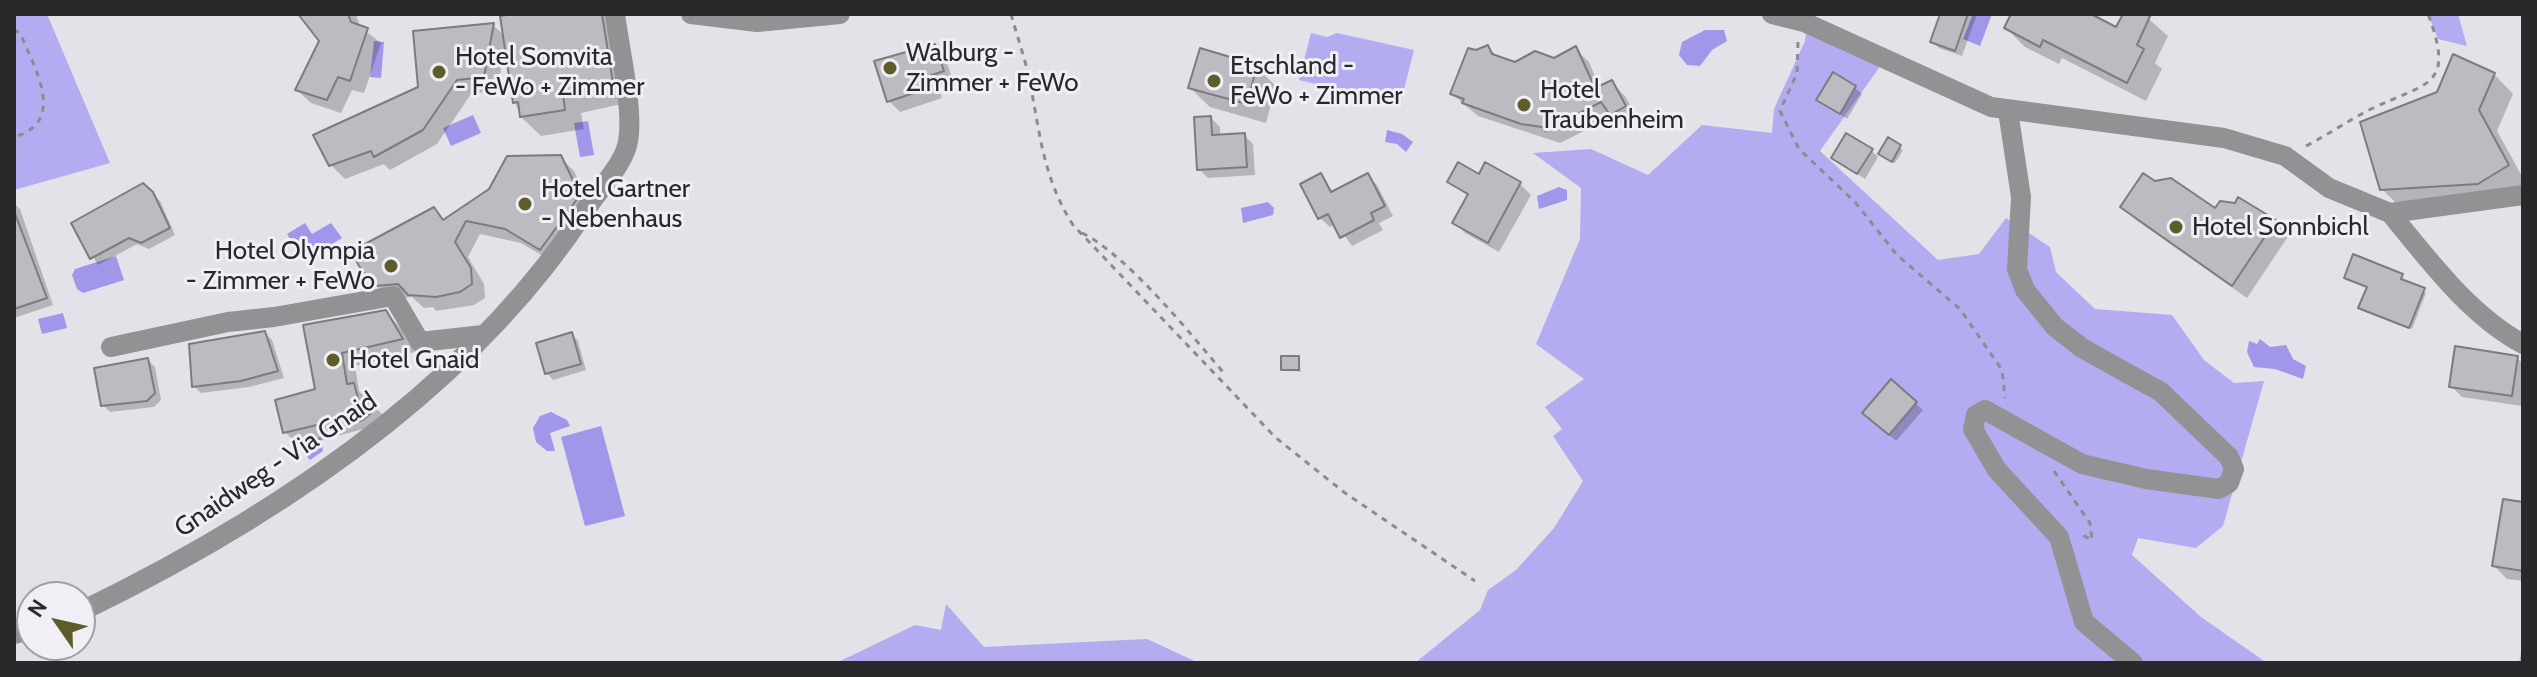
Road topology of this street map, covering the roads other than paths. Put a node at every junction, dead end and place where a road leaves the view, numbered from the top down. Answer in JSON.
{"nodes":[{"id":1,"x":615,"y":14,"type":"edge"},
{"id":2,"x":691,"y":14,"type":"edge"},
{"id":3,"x":840,"y":14,"type":"edge"},
{"id":4,"x":1778,"y":15,"type":"edge"},
{"id":5,"x":2008,"y":111,"type":"junction"},
{"id":6,"x":2523,"y":195,"type":"edge"},
{"id":7,"x":2390,"y":213,"type":"junction"},
{"id":8,"x":483,"y":335,"type":"junction"},
{"id":9,"x":2523,"y":344,"type":"edge"},
{"id":10,"x":111,"y":347,"type":"dead end"},
{"id":11,"x":96,"y":604,"type":"edge"},
{"id":12,"x":2133,"y":663,"type":"edge"}],
"edges":[{"from":1,"to":8,"type":"street","name":"Gnaidweg - Via Gnaid"},
{"from":2,"to":3,"type":"street"},
{"from":4,"to":5,"type":"street"},
{"from":5,"to":7,"type":"street"},
{"from":5,"to":12,"type":"street"},
{"from":6,"to":7,"type":"street"},
{"from":7,"to":9,"type":"street"},
{"from":8,"to":10,"type":"street"},
{"from":8,"to":11,"type":"street","name":"Gnaidweg - Via Gnaid"}]}
